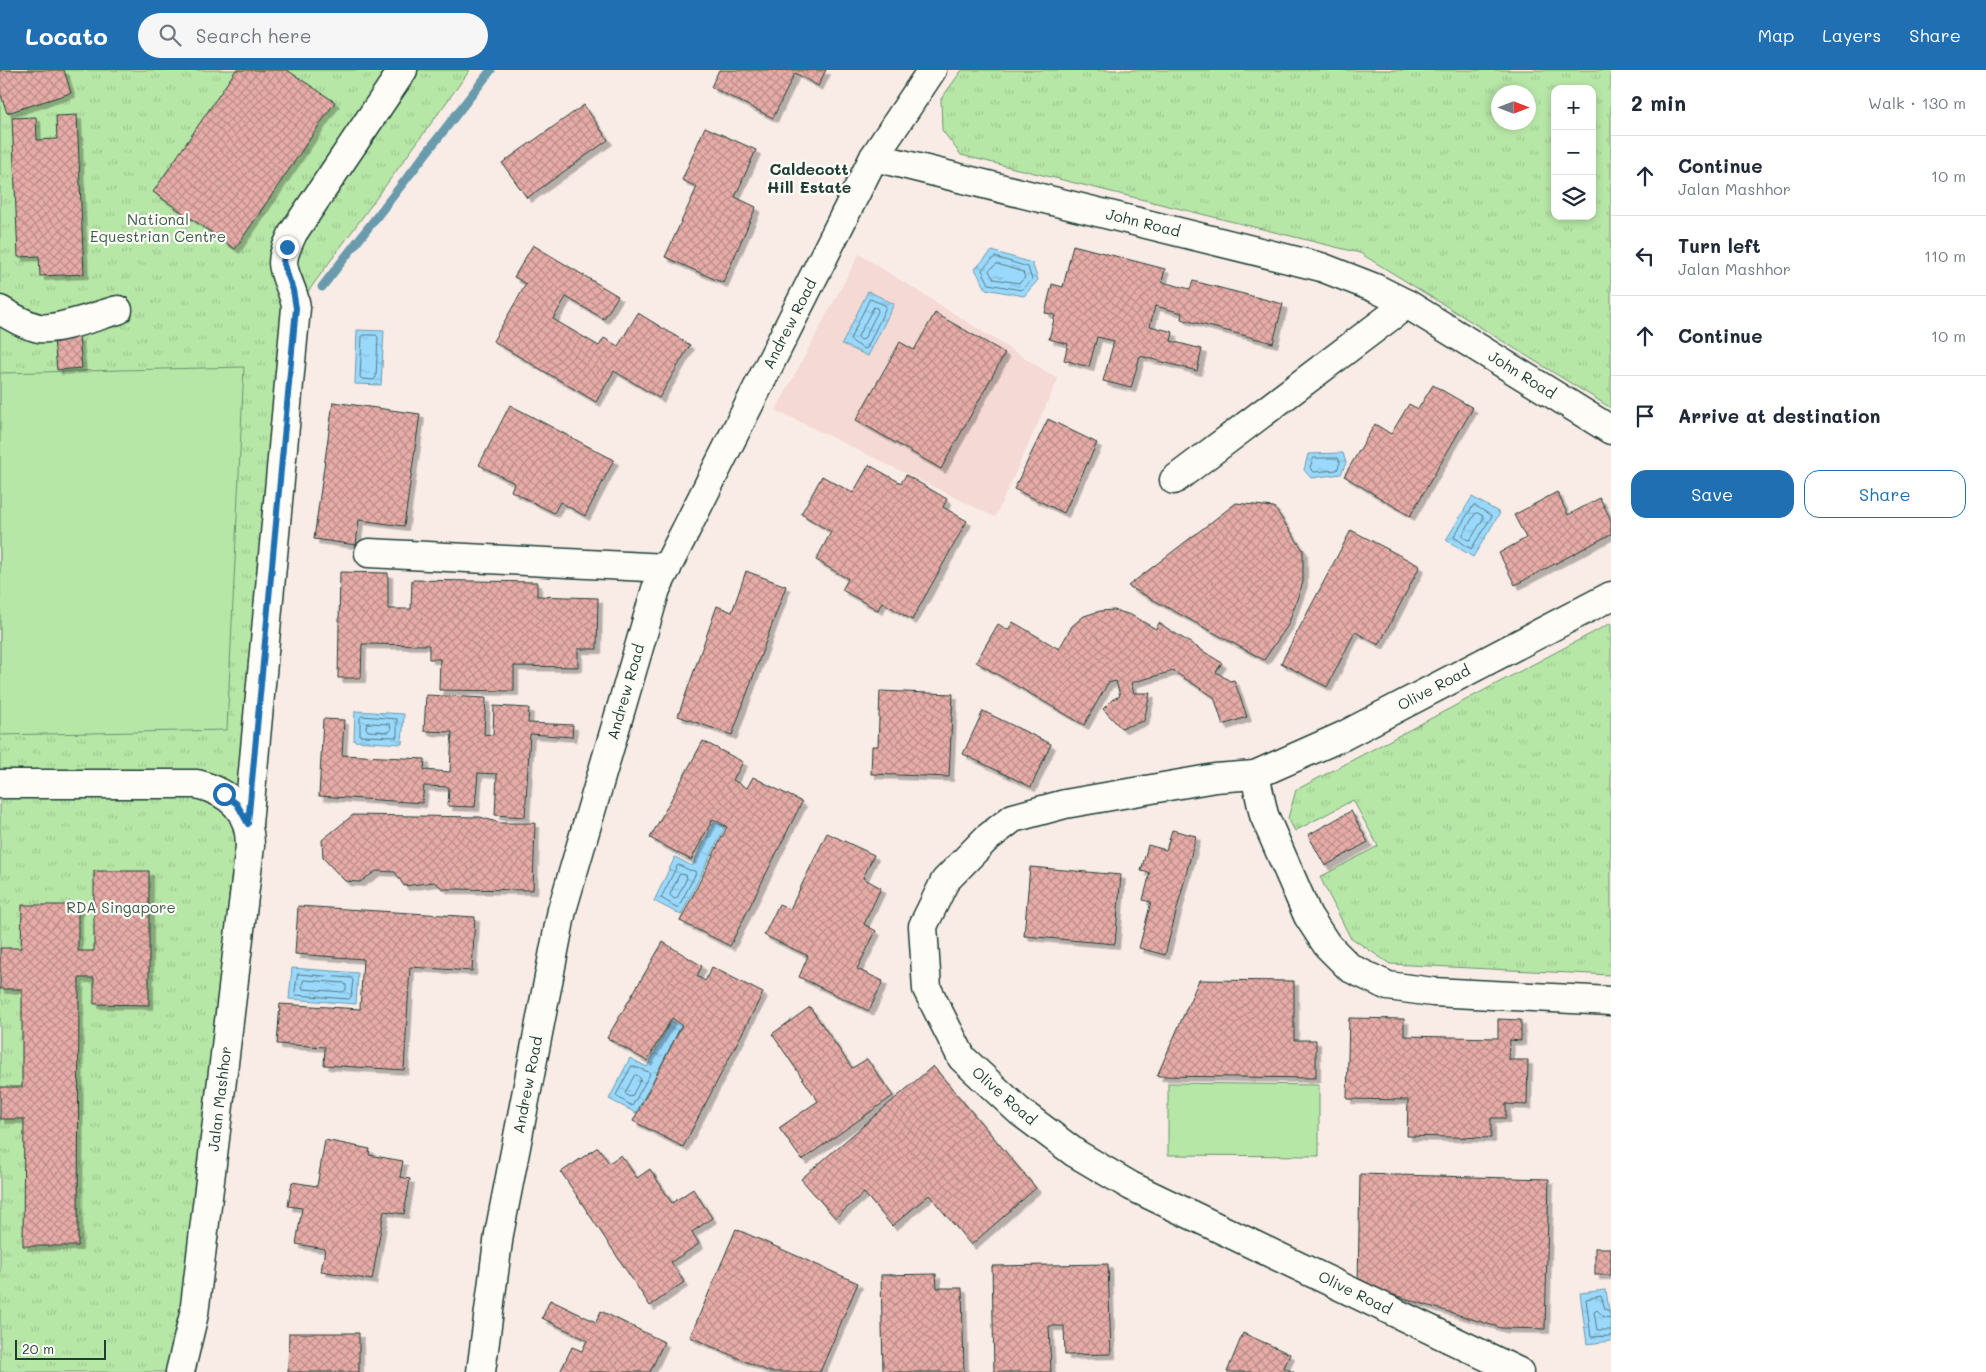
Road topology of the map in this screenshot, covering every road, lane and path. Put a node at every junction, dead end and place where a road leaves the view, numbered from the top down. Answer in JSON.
{"nodes":[{"id":1,"x":403,"y":70,"type":"edge"},
{"id":2,"x":932,"y":70,"type":"edge"},
{"id":3,"x":874,"y":157,"type":"junction"},
{"id":4,"x":1407,"y":304,"type":"junction"},
{"id":5,"x":0,"y":310,"type":"edge"},
{"id":6,"x":118,"y":310,"type":"dead end"},
{"id":7,"x":1611,"y":430,"type":"edge"},
{"id":8,"x":1174,"y":480,"type":"dead end"},
{"id":9,"x":369,"y":553,"type":"dead end"},
{"id":10,"x":667,"y":568,"type":"junction"},
{"id":11,"x":1611,"y":596,"type":"edge"},
{"id":12,"x":1255,"y":775,"type":"junction"},
{"id":13,"x":0,"y":784,"type":"edge"},
{"id":14,"x":248,"y":824,"type":"junction"},
{"id":15,"x":1611,"y":1001,"type":"edge"},
{"id":16,"x":180,"y":1372,"type":"edge"},
{"id":17,"x":481,"y":1372,"type":"edge"},
{"id":18,"x":1519,"y":1372,"type":"edge"}],
"edges":[{"from":1,"to":14,"type":"street","name":"Jalan Mashhor"},
{"from":2,"to":3,"type":"street","name":"Andrew Road"},
{"from":3,"to":4,"type":"street","name":"John Road"},
{"from":3,"to":10,"type":"street","name":"Andrew Road"},
{"from":4,"to":7,"type":"street","name":"John Road"},
{"from":4,"to":8,"type":"street"},
{"from":5,"to":6,"type":"street"},
{"from":9,"to":10,"type":"street"},
{"from":10,"to":17,"type":"street","name":"Andrew Road"},
{"from":11,"to":12,"type":"street","name":"Olive Road"},
{"from":12,"to":15,"type":"street"},
{"from":12,"to":18,"type":"street","name":"Olive Road"},
{"from":13,"to":14,"type":"street","name":"Jalan Mashhor"},
{"from":14,"to":16,"type":"street","name":"Jalan Mashhor"}]}
